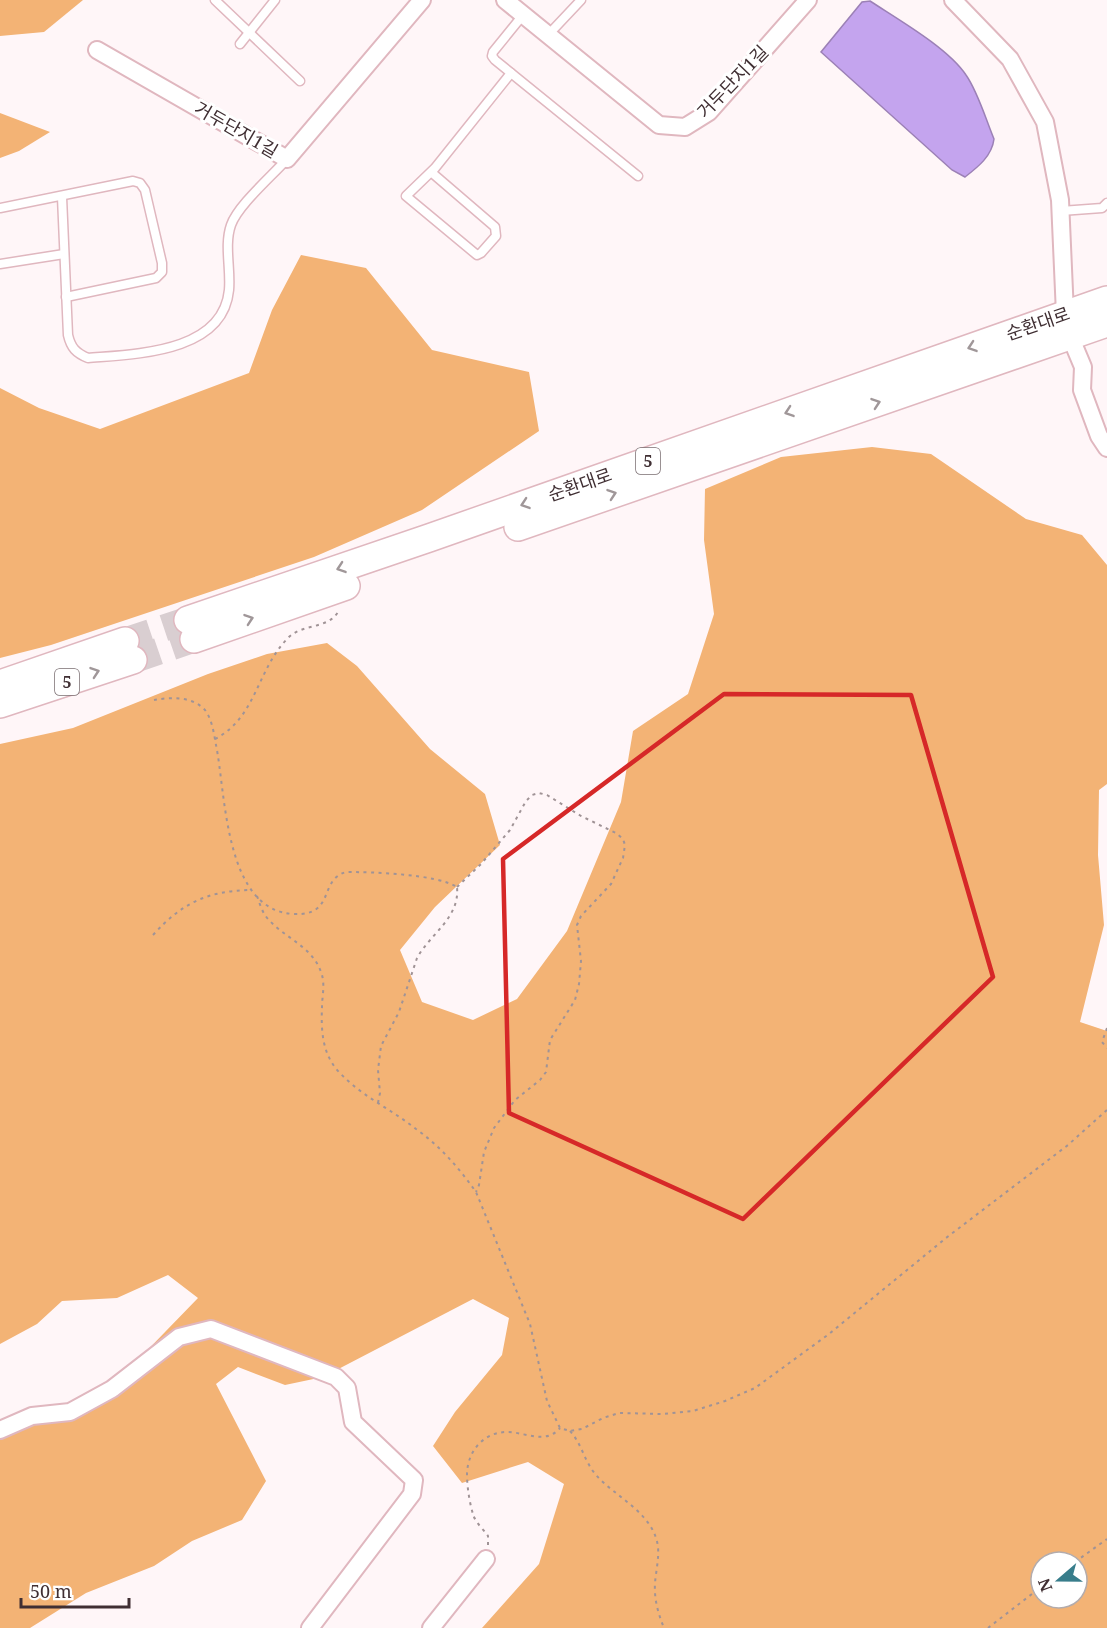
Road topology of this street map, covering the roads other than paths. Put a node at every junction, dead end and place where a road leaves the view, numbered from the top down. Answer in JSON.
{"nodes":[{"id":1,"x":216,"y":0,"type":"edge"},
{"id":2,"x":275,"y":0,"type":"edge"},
{"id":3,"x":422,"y":0,"type":"edge"},
{"id":4,"x":505,"y":0,"type":"edge"},
{"id":5,"x":581,"y":0,"type":"edge"},
{"id":6,"x":808,"y":0,"type":"edge"},
{"id":7,"x":953,"y":0,"type":"edge"},
{"id":8,"x":523,"y":15,"type":"junction"},
{"id":9,"x":250,"y":32,"type":"junction"},
{"id":10,"x":548,"y":35,"type":"junction"},
{"id":11,"x":240,"y":44,"type":"dead end"},
{"id":12,"x":97,"y":51,"type":"dead end"},
{"id":13,"x":511,"y":74,"type":"junction"},
{"id":14,"x":300,"y":81,"type":"dead end"},
{"id":15,"x":288,"y":159,"type":"junction"},
{"id":16,"x":431,"y":172,"type":"junction"},
{"id":17,"x":638,"y":176,"type":"dead end"},
{"id":18,"x":62,"y":197,"type":"junction"},
{"id":19,"x":1107,"y":203,"type":"edge"},
{"id":20,"x":0,"y":208,"type":"edge"},
{"id":21,"x":1061,"y":211,"type":"junction"},
{"id":22,"x":64,"y":254,"type":"junction"},
{"id":23,"x":0,"y":264,"type":"edge"},
{"id":24,"x":66,"y":297,"type":"junction"},
{"id":25,"x":1107,"y":300,"type":"edge"},
{"id":26,"x":1107,"y":323,"type":"edge"},
{"id":27,"x":1068,"y":325,"type":"junction"},
{"id":28,"x":1107,"y":448,"type":"edge"},
{"id":29,"x":191,"y":629,"type":"tunnel mouth"},
{"id":30,"x":0,"y":684,"type":"edge"},
{"id":31,"x":0,"y":704,"type":"edge"},
{"id":32,"x":0,"y":1430,"type":"edge"},
{"id":33,"x":486,"y":1559,"type":"road end"},
{"id":34,"x":310,"y":1628,"type":"edge"},
{"id":35,"x":431,"y":1628,"type":"edge"}],
"edges":[{"from":1,"to":9,"type":"lane"},
{"from":2,"to":9,"type":"lane"},
{"from":3,"to":15,"type":"street","name":"거두단지1길"},
{"from":4,"to":8,"type":"street","name":"거두단지1길"},
{"from":5,"to":10,"type":"lane"},
{"from":6,"to":10,"type":"street","name":"거두단지1길"},
{"from":7,"to":21,"type":"street"},
{"from":8,"to":10,"type":"street","name":"거두단지1길"},
{"from":8,"to":13,"type":"lane"},
{"from":9,"to":11,"type":"lane"},
{"from":9,"to":14,"type":"lane"},
{"from":12,"to":15,"type":"street","name":"거두단지1길"},
{"from":13,"to":16,"type":"lane"},
{"from":13,"to":17,"type":"lane"},
{"from":15,"to":24,"type":"lane"},
{"from":16,"to":16,"type":"lane"},
{"from":18,"to":20,"type":"lane"},
{"from":18,"to":22,"type":"lane"},
{"from":18,"to":24,"type":"lane"},
{"from":19,"to":21,"type":"lane"},
{"from":21,"to":27,"type":"street"},
{"from":22,"to":23,"type":"lane"},
{"from":22,"to":24,"type":"lane"},
{"from":25,"to":27,"type":"main road","name":"순환대로","number":"5"},
{"from":26,"to":27,"type":"main road","name":"순환대로","number":"5"},
{"from":27,"to":28,"type":"street"},
{"from":27,"to":29,"type":"main road","name":"순환대로","number":"5"},
{"from":31,"to":30,"type":"main road","number":"5","one_way":true},
{"from":32,"to":34,"type":"street"},
{"from":33,"to":35,"type":"street"}]}
